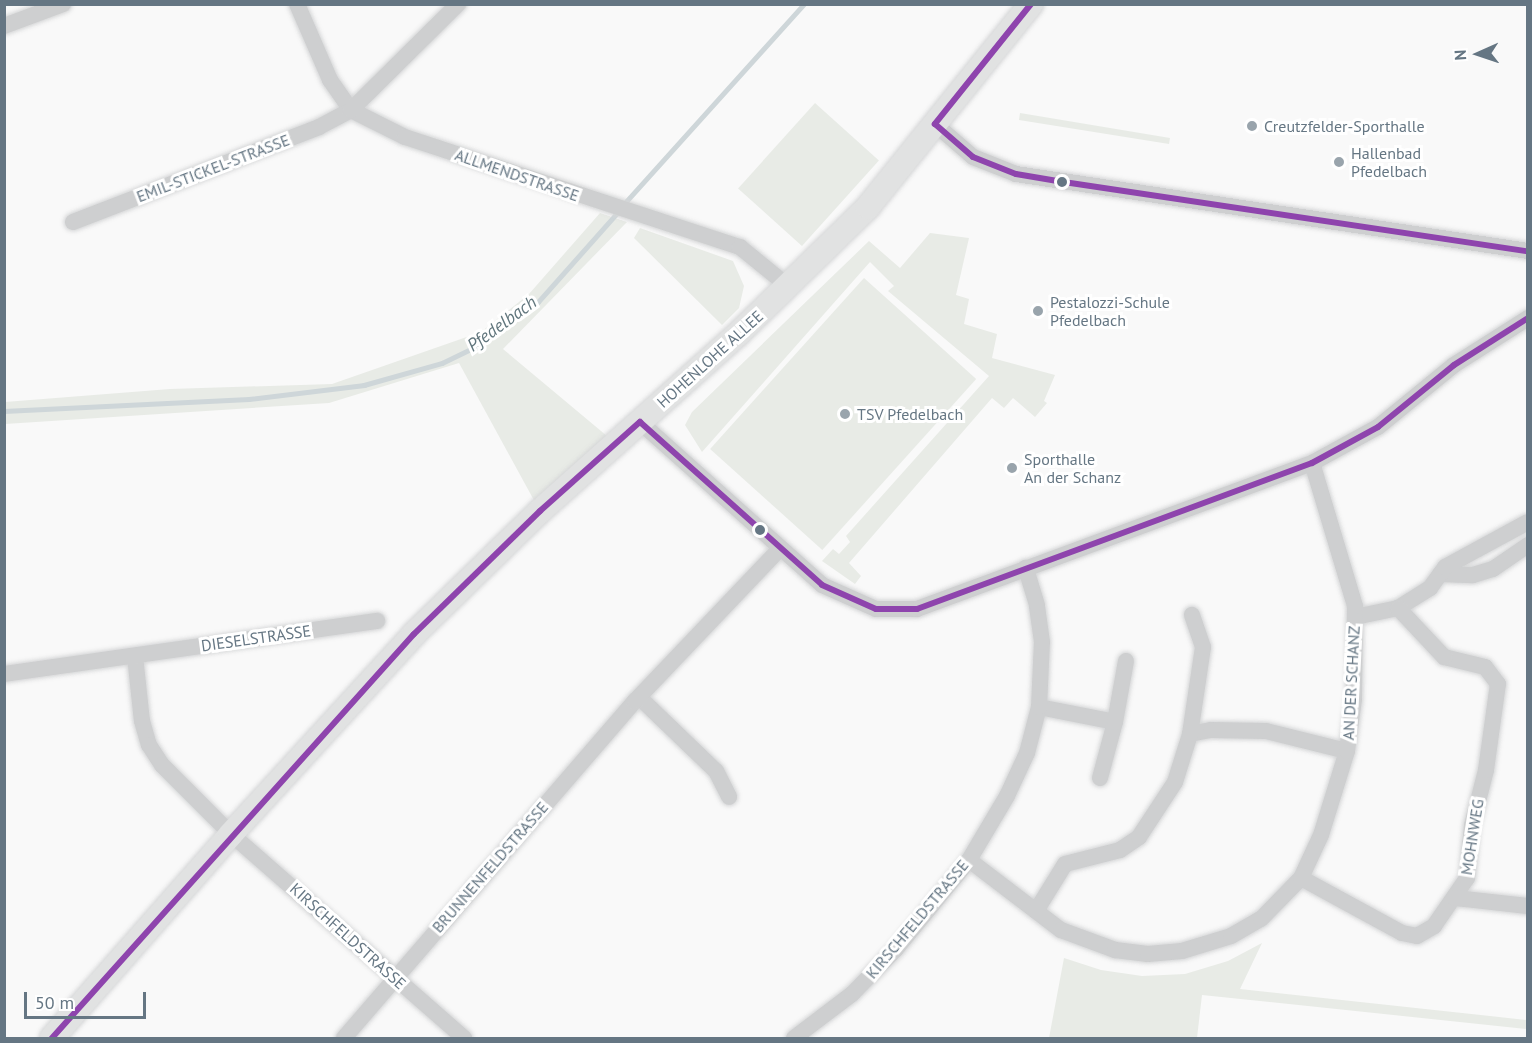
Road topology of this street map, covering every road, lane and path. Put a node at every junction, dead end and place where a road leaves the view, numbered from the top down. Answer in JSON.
{"nodes":[{"id":1,"x":63,"y":4,"type":"edge"},
{"id":2,"x":297,"y":4,"type":"edge"},
{"id":3,"x":458,"y":4,"type":"edge"},
{"id":4,"x":1031,"y":4,"type":"edge"},
{"id":5,"x":4,"y":26,"type":"edge"},
{"id":6,"x":351,"y":110,"type":"junction"},
{"id":7,"x":935,"y":124,"type":"junction"},
{"id":8,"x":73,"y":222,"type":"dead end"},
{"id":9,"x":1527,"y":251,"type":"edge"},
{"id":10,"x":789,"y":287,"type":"junction"},
{"id":11,"x":1527,"y":318,"type":"edge"},
{"id":12,"x":640,"y":422,"type":"junction"},
{"id":13,"x":1312,"y":463,"type":"junction"},
{"id":14,"x":1527,"y":522,"type":"edge"},
{"id":15,"x":1527,"y":545,"type":"edge"},
{"id":16,"x":779,"y":550,"type":"junction"},
{"id":17,"x":1026,"y":568,"type":"junction"},
{"id":18,"x":1440,"y":574,"type":"junction"},
{"id":19,"x":1398,"y":608,"type":"junction"},
{"id":20,"x":1192,"y":615,"type":"dead end"},
{"id":21,"x":1355,"y":617,"type":"junction"},
{"id":22,"x":376,"y":621,"type":"dead end"},
{"id":23,"x":135,"y":656,"type":"junction"},
{"id":24,"x":1126,"y":661,"type":"dead end"},
{"id":25,"x":4,"y":674,"type":"edge"},
{"id":26,"x":639,"y":697,"type":"junction"},
{"id":27,"x":1039,"y":707,"type":"junction"},
{"id":28,"x":1115,"y":722,"type":"junction"},
{"id":29,"x":1190,"y":734,"type":"junction"},
{"id":30,"x":1347,"y":751,"type":"junction"},
{"id":31,"x":1100,"y":778,"type":"dead end"},
{"id":32,"x":729,"y":797,"type":"dead end"},
{"id":33,"x":231,"y":834,"type":"junction"},
{"id":34,"x":969,"y":860,"type":"junction"},
{"id":35,"x":1301,"y":878,"type":"junction"},
{"id":36,"x":1455,"y":898,"type":"junction"},
{"id":37,"x":1527,"y":906,"type":"edge"},
{"id":38,"x":1036,"y":911,"type":"junction"},
{"id":39,"x":395,"y":978,"type":"junction"},
{"id":40,"x":52,"y":1038,"type":"edge"},
{"id":41,"x":344,"y":1038,"type":"edge"},
{"id":42,"x":464,"y":1038,"type":"edge"},
{"id":43,"x":794,"y":1038,"type":"edge"}],
"edges":[{"from":1,"to":5,"type":"street"},
{"from":2,"to":6,"type":"street","name":"ALLMENDSTRASSE"},
{"from":3,"to":6,"type":"street","name":"EMIL-STICKEL-STRASSE"},
{"from":4,"to":7,"type":"street","name":"HOHENLOHE ALLEE"},
{"from":6,"to":8,"type":"street","name":"EMIL-STICKEL-STRASSE"},
{"from":6,"to":10,"type":"street","name":"ALLMENDSTRASSE"},
{"from":7,"to":9,"type":"street"},
{"from":7,"to":10,"type":"street","name":"HOHENLOHE ALLEE"},
{"from":10,"to":12,"type":"street","name":"HOHENLOHE ALLEE"},
{"from":11,"to":13,"type":"street"},
{"from":12,"to":16,"type":"street"},
{"from":12,"to":33,"type":"street","name":"HOHENLOHE ALLEE"},
{"from":13,"to":17,"type":"street"},
{"from":13,"to":21,"type":"street","name":"AN DER SCHANZ"},
{"from":14,"to":18,"type":"street"},
{"from":15,"to":18,"type":"street"},
{"from":16,"to":17,"type":"street"},
{"from":16,"to":26,"type":"street","name":"BRUNNENFELDSTRASSE"},
{"from":17,"to":27,"type":"street","name":"KIRSCHFELDSTRASSE"},
{"from":18,"to":19,"type":"street"},
{"from":19,"to":21,"type":"street"},
{"from":19,"to":36,"type":"street","name":"MOHNWEG"},
{"from":20,"to":29,"type":"street"},
{"from":21,"to":30,"type":"street","name":"AN DER SCHANZ"},
{"from":22,"to":23,"type":"street","name":"DIESELSTRASSE"},
{"from":23,"to":25,"type":"street","name":"DIESELSTRASSE"},
{"from":23,"to":33,"type":"street"},
{"from":24,"to":28,"type":"street"},
{"from":26,"to":32,"type":"street"},
{"from":26,"to":39,"type":"street","name":"BRUNNENFELDSTRASSE"},
{"from":27,"to":28,"type":"street"},
{"from":27,"to":34,"type":"street","name":"KIRSCHFELDSTRASSE"},
{"from":28,"to":31,"type":"street"},
{"from":29,"to":30,"type":"street"},
{"from":29,"to":38,"type":"street"},
{"from":30,"to":35,"type":"street","name":"AN DER SCHANZ"},
{"from":33,"to":39,"type":"street","name":"KIRSCHFELDSTRASSE"},
{"from":33,"to":40,"type":"street","name":"HOHENLOHE ALLEE"},
{"from":34,"to":38,"type":"street","name":"AN DER SCHANZ"},
{"from":34,"to":43,"type":"street","name":"KIRSCHFELDSTRASSE"},
{"from":35,"to":36,"type":"street","name":"MOHNWEG"},
{"from":35,"to":38,"type":"street","name":"AN DER SCHANZ"},
{"from":36,"to":37,"type":"street"},
{"from":39,"to":41,"type":"street","name":"BRUNNENFELDSTRASSE"},
{"from":39,"to":42,"type":"street","name":"KIRSCHFELDSTRASSE"}]}
